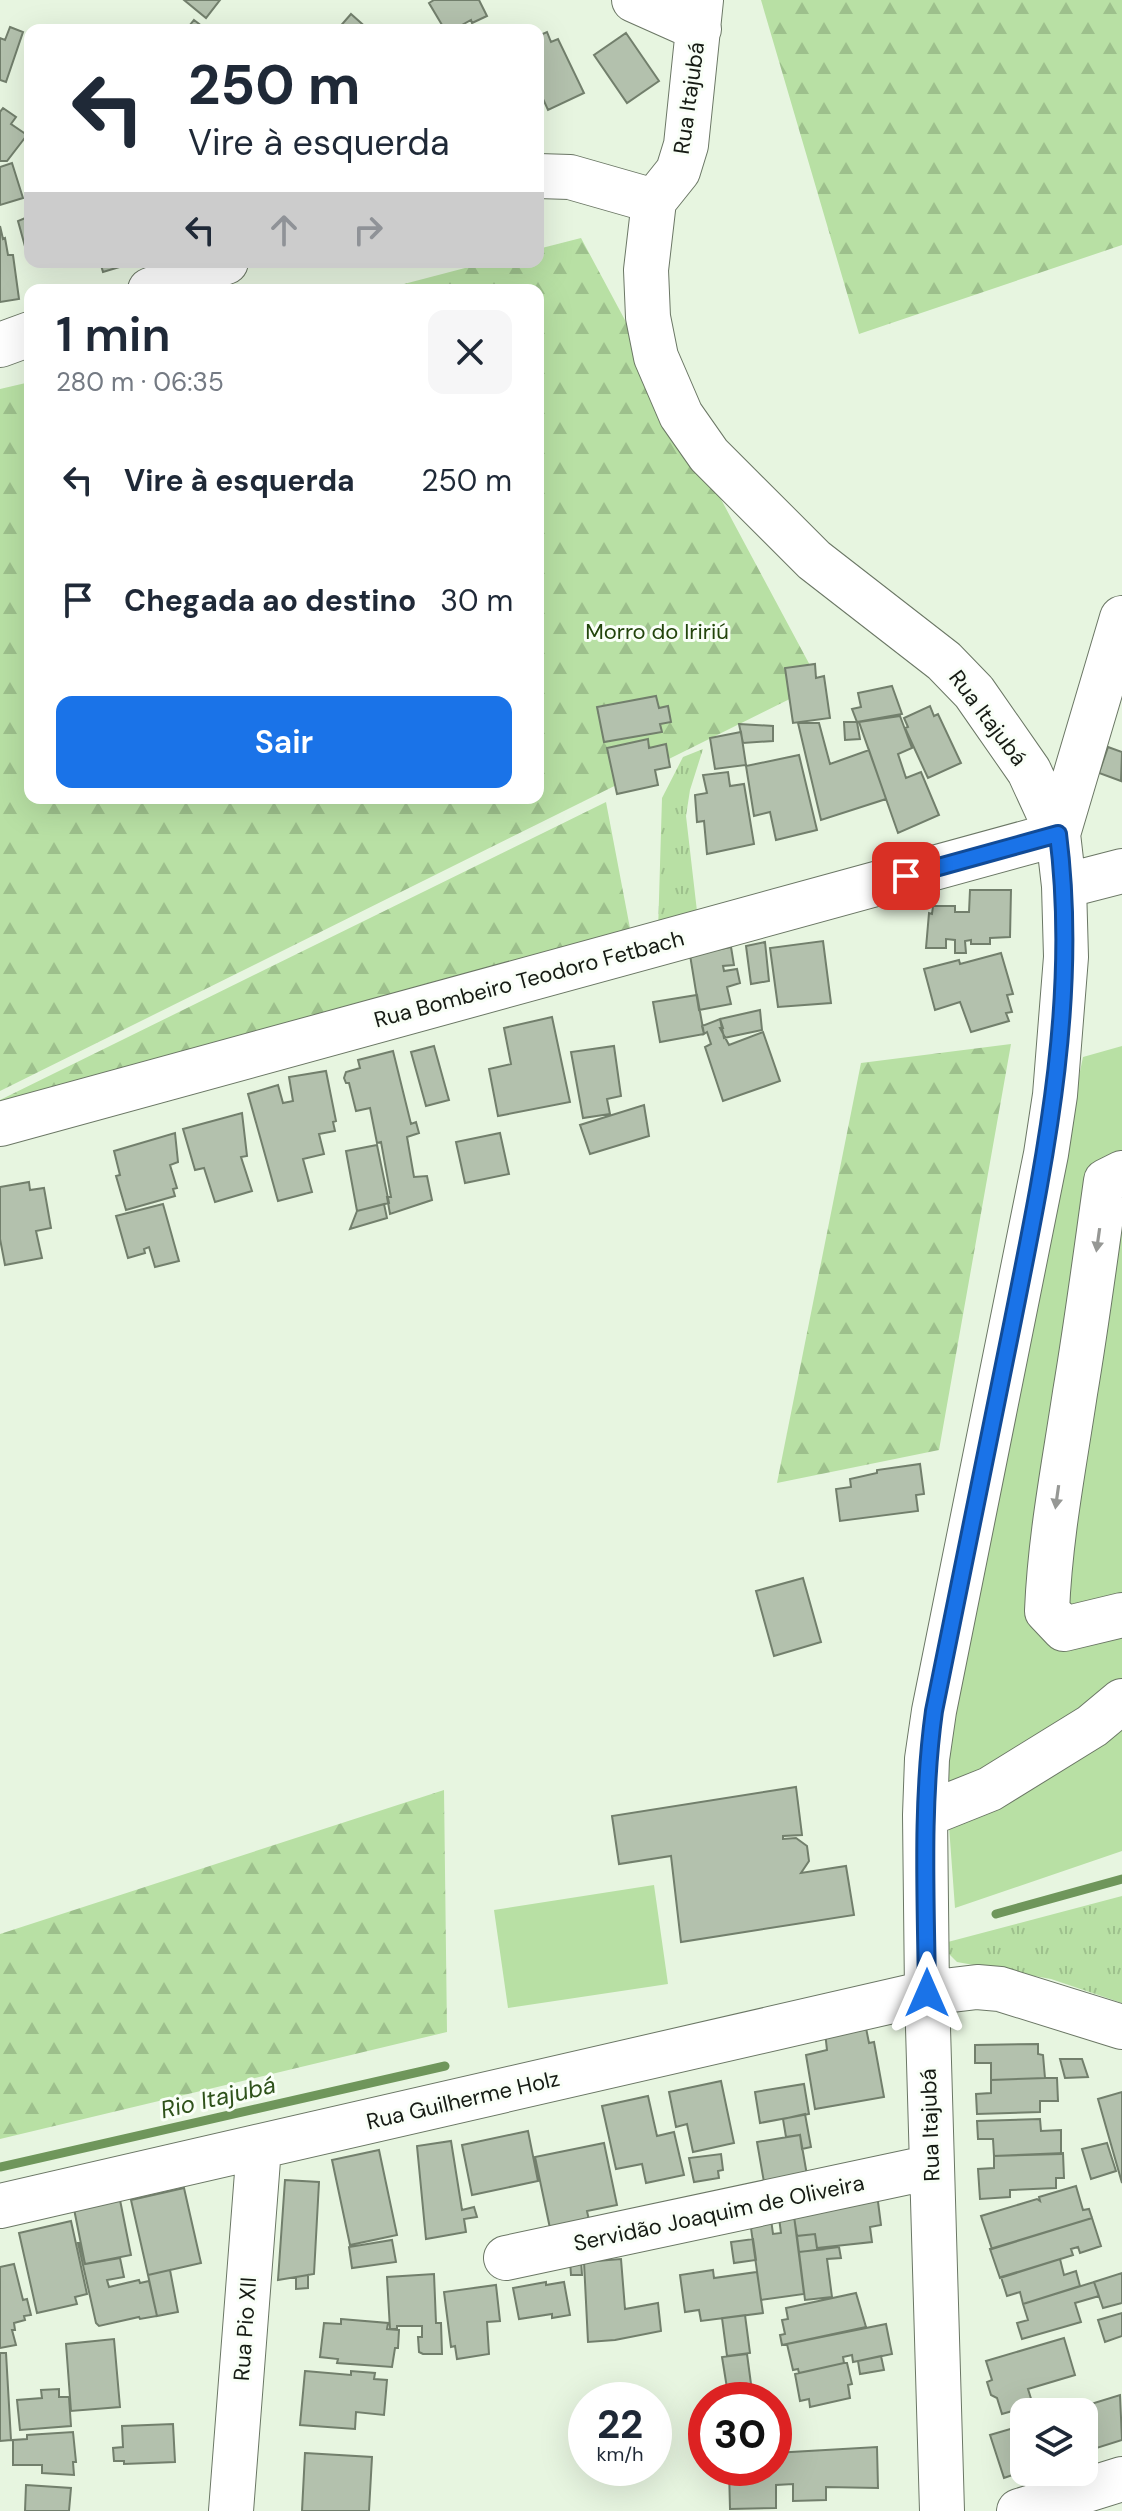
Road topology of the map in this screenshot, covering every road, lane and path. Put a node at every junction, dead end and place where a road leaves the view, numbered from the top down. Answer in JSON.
{"nodes":[{"id":1,"x":634,"y":0,"type":"edge"},
{"id":2,"x":700,"y":15,"type":"edge"},
{"id":3,"x":544,"y":176,"type":"edge"},
{"id":4,"x":654,"y":201,"type":"junction"},
{"id":5,"x":210,"y":268,"type":"edge"},
{"id":6,"x":166,"y":284,"type":"edge"},
{"id":7,"x":24,"y":336,"type":"edge"},
{"id":8,"x":0,"y":345,"type":"edge"},
{"id":9,"x":1122,"y":618,"type":"edge"},
{"id":10,"x":1058,"y":834,"type":"junction"},
{"id":11,"x":1122,"y":871,"type":"edge"},
{"id":12,"x":1064,"y":886,"type":"junction"},
{"id":13,"x":0,"y":1124,"type":"edge"},
{"id":14,"x":1122,"y":1173,"type":"edge"},
{"id":15,"x":1122,"y":1615,"type":"edge"},
{"id":16,"x":1122,"y":1701,"type":"edge"},
{"id":17,"x":925,"y":1815,"type":"junction"},
{"id":18,"x":927,"y":1993,"type":"junction"},
{"id":19,"x":1122,"y":2027,"type":"edge"},
{"id":20,"x":259,"y":2147,"type":"junction"},
{"id":21,"x":932,"y":2167,"type":"junction"},
{"id":22,"x":0,"y":2206,"type":"edge"},
{"id":23,"x":506,"y":2258,"type":"dead end"},
{"id":24,"x":1122,"y":2479,"type":"edge"},
{"id":25,"x":231,"y":2511,"type":"edge"},
{"id":26,"x":942,"y":2511,"type":"edge"},
{"id":27,"x":1019,"y":2511,"type":"edge"}],
"edges":[{"from":1,"to":2,"type":"street"},
{"from":2,"to":4,"type":"street","name":"Rua Itajubá"},
{"from":3,"to":4,"type":"street"},
{"from":4,"to":10,"type":"street","name":"Rua Itajubá"},
{"from":5,"to":6,"type":"street"},
{"from":7,"to":8,"type":"street"},
{"from":9,"to":10,"type":"street"},
{"from":10,"to":12,"type":"street","name":"Rua Itajubá"},
{"from":10,"to":13,"type":"street","name":"Rua Bombeiro Teodoro Fetbach"},
{"from":11,"to":12,"type":"street"},
{"from":12,"to":17,"type":"street","name":"Rua Itajubá"},
{"from":14,"to":15,"type":"street","one_way":true},
{"from":16,"to":17,"type":"street"},
{"from":17,"to":18,"type":"street","name":"Rua Itajubá"},
{"from":18,"to":19,"type":"street","name":"Rua Guilherme Holz"},
{"from":18,"to":20,"type":"street","name":"Rua Guilherme Holz"},
{"from":18,"to":21,"type":"street","name":"Rua Itajubá"},
{"from":20,"to":22,"type":"street","name":"Rua Guilherme Holz"},
{"from":20,"to":25,"type":"street","name":"Rua Pio XII"},
{"from":21,"to":23,"type":"street","name":"Servidão Joaquim de Oliveira"},
{"from":21,"to":26,"type":"street","name":"Rua Itajubá"},
{"from":24,"to":27,"type":"street"}]}
